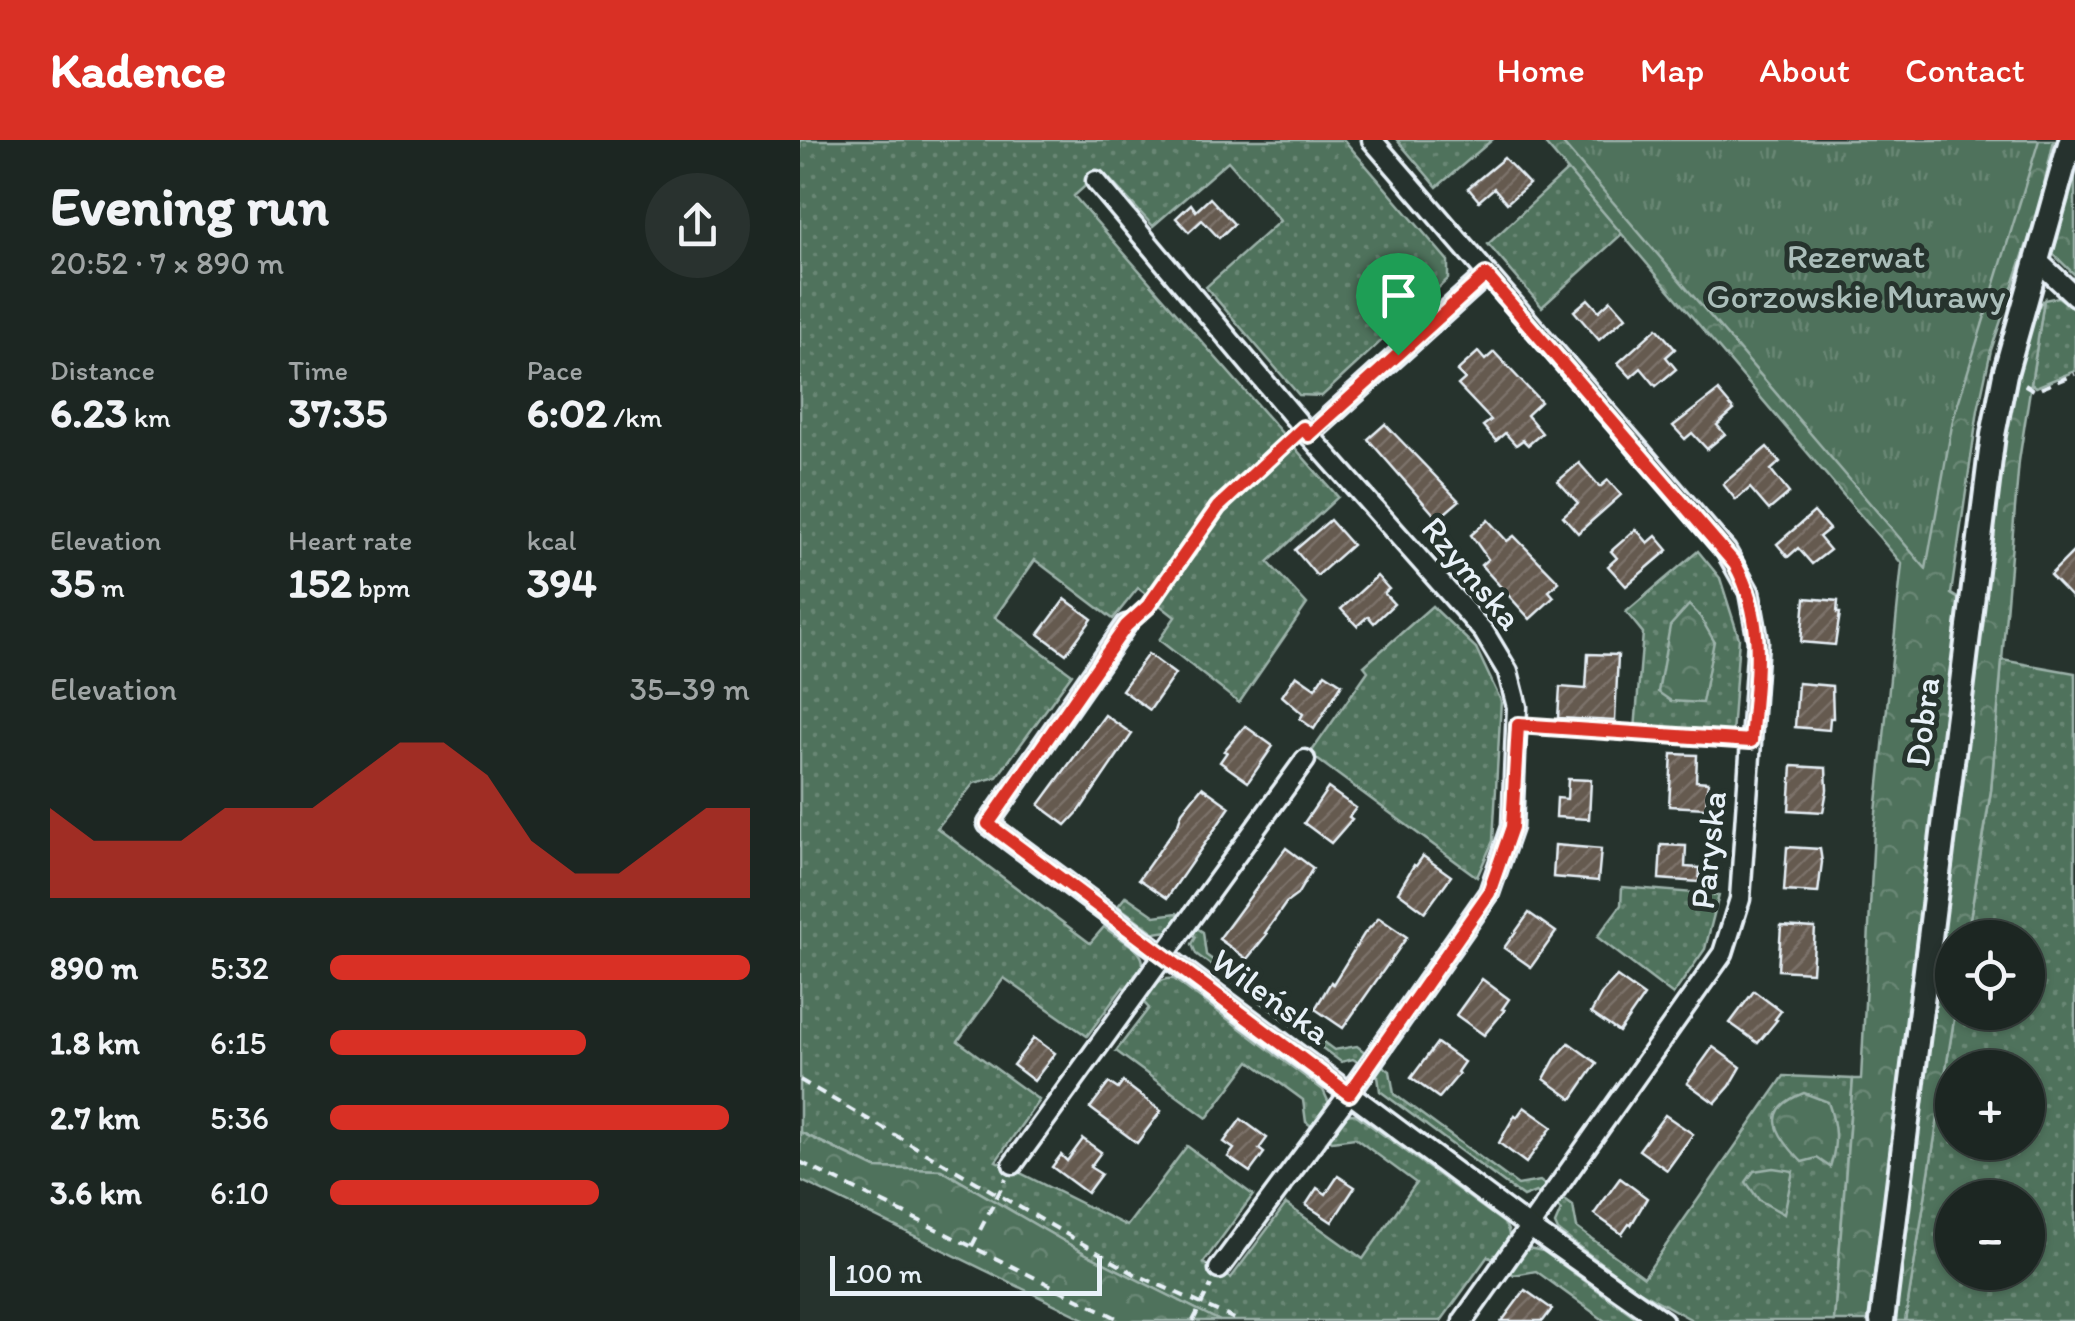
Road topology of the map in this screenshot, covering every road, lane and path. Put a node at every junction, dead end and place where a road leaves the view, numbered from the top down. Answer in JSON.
{"nodes":[{"id":1,"x":1372,"y":140,"type":"edge"},
{"id":2,"x":2071,"y":140,"type":"edge"},
{"id":3,"x":1096,"y":181,"type":"dead end"},
{"id":4,"x":2038,"y":262,"type":"junction"},
{"id":5,"x":1486,"y":275,"type":"junction"},
{"id":6,"x":2075,"y":296,"type":"edge"},
{"id":7,"x":2005,"y":374,"type":"junction"},
{"id":8,"x":2075,"y":374,"type":"edge"},
{"id":9,"x":1306,"y":431,"type":"junction"},
{"id":10,"x":1126,"y":626,"type":"joint"},
{"id":11,"x":1518,"y":725,"type":"junction"},
{"id":12,"x":1751,"y":741,"type":"junction"},
{"id":13,"x":1305,"y":760,"type":"dead end"},
{"id":14,"x":1165,"y":958,"type":"junction"},
{"id":15,"x":800,"y":1080,"type":"edge"},
{"id":16,"x":1349,"y":1094,"type":"junction"},
{"id":17,"x":800,"y":1162,"type":"edge"},
{"id":18,"x":1014,"y":1164,"type":"joint"},
{"id":19,"x":1529,"y":1227,"type":"junction"},
{"id":20,"x":972,"y":1246,"type":"junction"},
{"id":21,"x":1219,"y":1269,"type":"joint"},
{"id":22,"x":1124,"y":1321,"type":"edge"},
{"id":23,"x":1193,"y":1321,"type":"edge"},
{"id":24,"x":1239,"y":1321,"type":"edge"},
{"id":25,"x":1463,"y":1321,"type":"edge"},
{"id":26,"x":1664,"y":1321,"type":"edge"},
{"id":27,"x":1882,"y":1321,"type":"edge"}],
"edges":[{"from":1,"to":5,"type":"street","name":"Paryska"},
{"from":2,"to":4,"type":"street","name":"Dobra"},
{"from":3,"to":9,"type":"street","name":"Rzymska"},
{"from":4,"to":6,"type":"street"},
{"from":4,"to":7,"type":"street","name":"Dobra"},
{"from":5,"to":9,"type":"street"},
{"from":5,"to":12,"type":"street","name":"Paryska"},
{"from":7,"to":8,"type":"path"},
{"from":7,"to":27,"type":"street","name":"Dobra"},
{"from":9,"to":10,"type":"path"},
{"from":9,"to":11,"type":"street","name":"Rzymska"},
{"from":10,"to":14,"type":"street","name":"Wileńska"},
{"from":11,"to":12,"type":"path"},
{"from":11,"to":16,"type":"street","name":"Rzymska"},
{"from":12,"to":19,"type":"street","name":"Paryska"},
{"from":13,"to":14,"type":"street"},
{"from":14,"to":16,"type":"street","name":"Wileńska"},
{"from":14,"to":18,"type":"street"},
{"from":15,"to":24,"type":"path"},
{"from":16,"to":19,"type":"street","name":"Wileńska"},
{"from":16,"to":21,"type":"street","name":"Rzymska"},
{"from":17,"to":20,"type":"path"},
{"from":18,"to":20,"type":"path"},
{"from":19,"to":25,"type":"street","name":"Paryska"},
{"from":19,"to":26,"type":"street","name":"Wileńska"},
{"from":20,"to":22,"type":"path"},
{"from":21,"to":23,"type":"path"}]}
